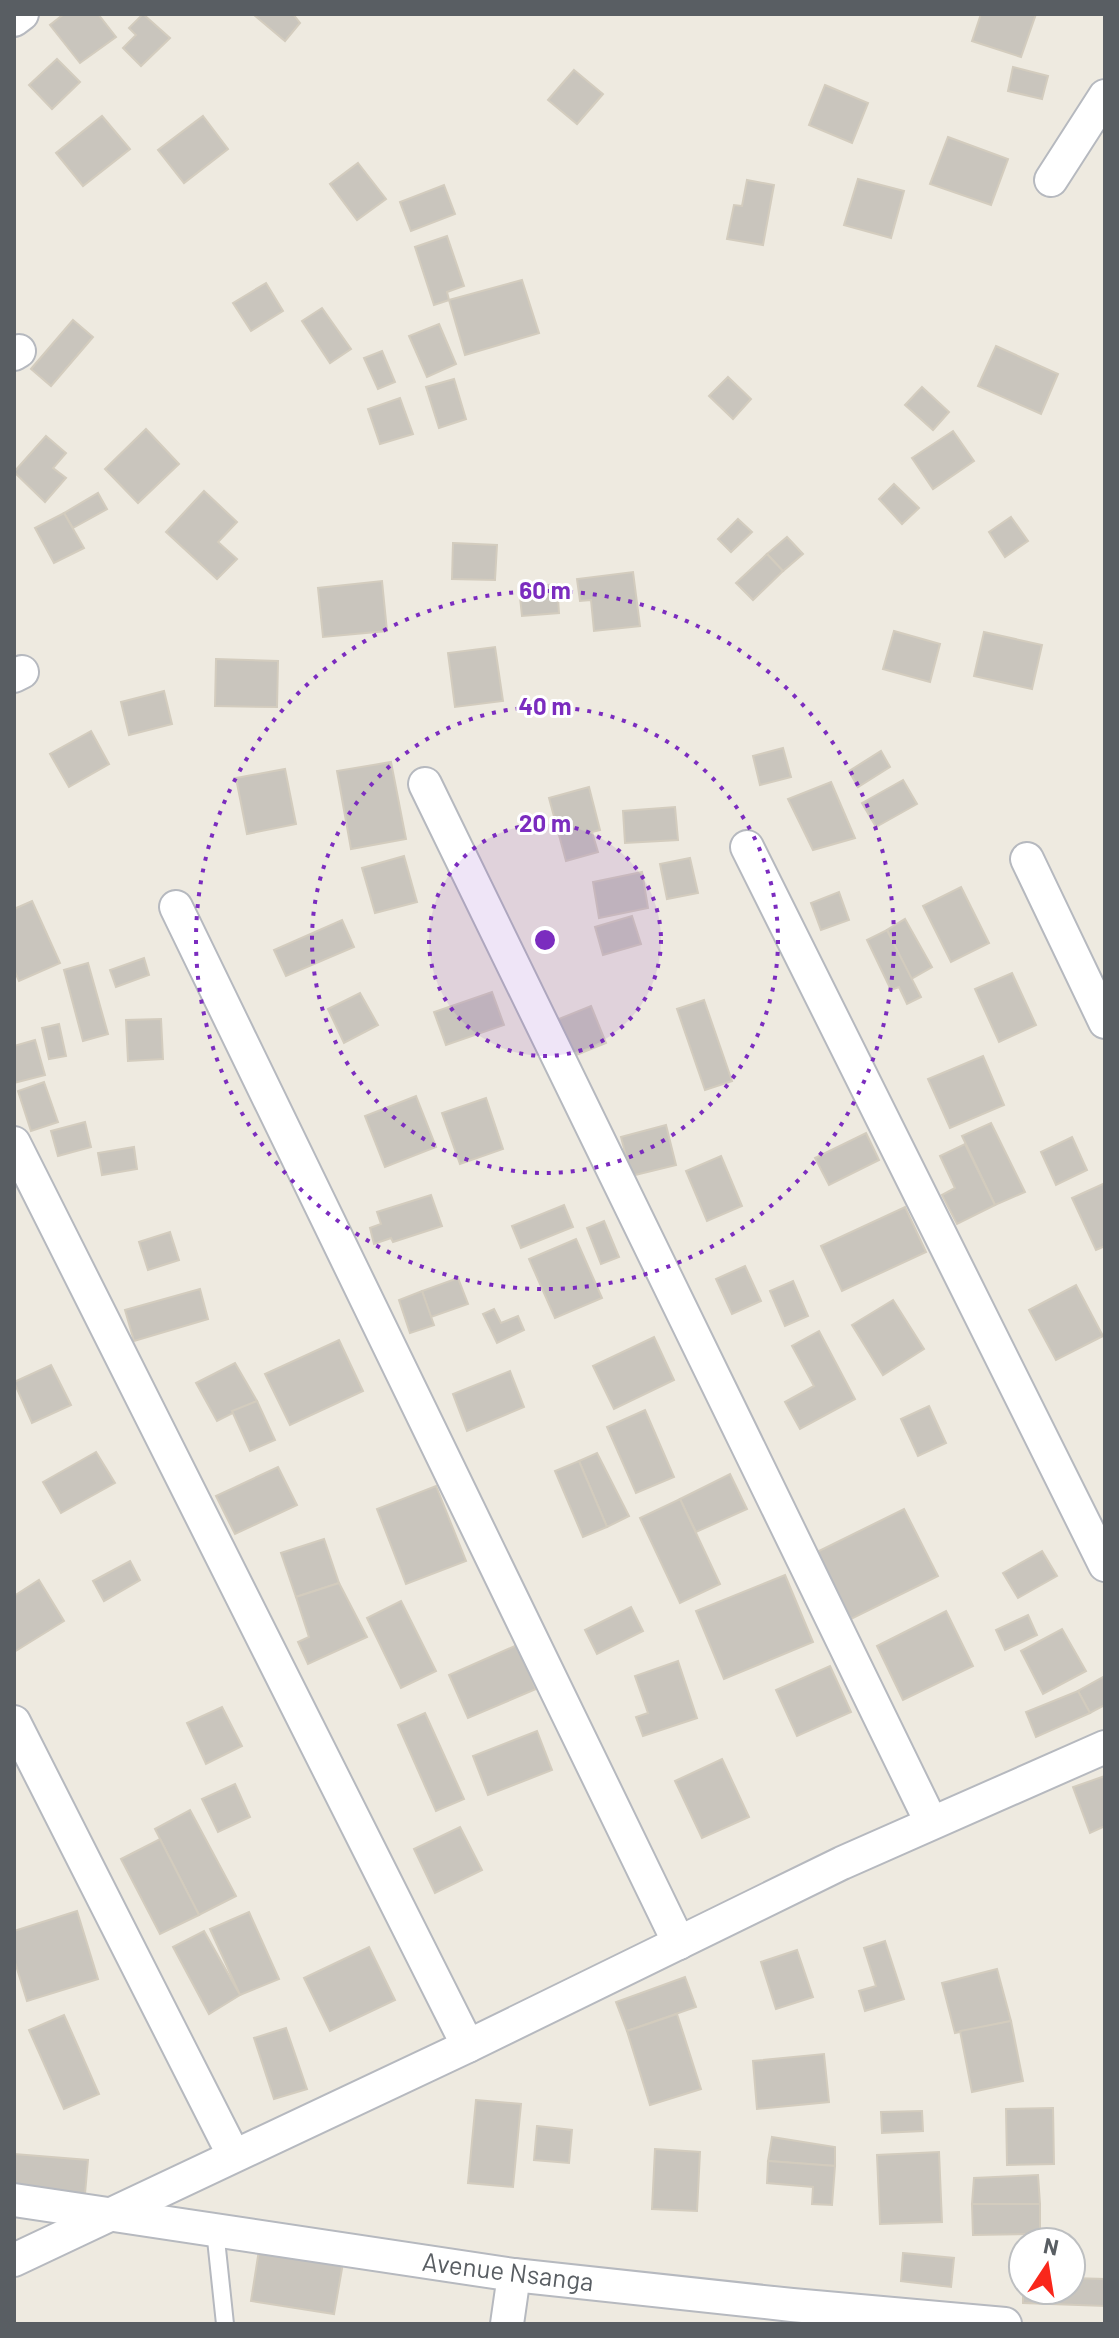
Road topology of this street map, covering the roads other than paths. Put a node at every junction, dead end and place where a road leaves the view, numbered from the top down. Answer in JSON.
{"nodes":[{"id":1,"x":22,"y":14,"type":"edge"},
{"id":2,"x":14,"y":20,"type":"edge"},
{"id":3,"x":1105,"y":96,"type":"edge"},
{"id":4,"x":1051,"y":180,"type":"dead end"},
{"id":5,"x":425,"y":784,"type":"dead end"},
{"id":6,"x":747,"y":847,"type":"dead end"},
{"id":7,"x":1027,"y":859,"type":"dead end"},
{"id":8,"x":176,"y":907,"type":"dead end"},
{"id":9,"x":1105,"y":1022,"type":"edge"},
{"id":10,"x":14,"y":1143,"type":"edge"},
{"id":11,"x":1105,"y":1565,"type":"edge"},
{"id":12,"x":14,"y":1722,"type":"edge"},
{"id":13,"x":1105,"y":1747,"type":"edge"},
{"id":14,"x":931,"y":1822,"type":"junction"},
{"id":15,"x":679,"y":1943,"type":"junction"},
{"id":16,"x":468,"y":2046,"type":"junction"},
{"id":17,"x":233,"y":2154,"type":"junction"},
{"id":18,"x":14,"y":2200,"type":"edge"},
{"id":19,"x":112,"y":2215,"type":"junction"},
{"id":20,"x":215,"y":2230,"type":"junction"},
{"id":21,"x":14,"y":2260,"type":"edge"},
{"id":22,"x":514,"y":2275,"type":"junction"},
{"id":23,"x":792,"y":2315,"type":"edge"},
{"id":24,"x":225,"y":2324,"type":"edge"},
{"id":25,"x":507,"y":2324,"type":"edge"},
{"id":26,"x":1005,"y":2324,"type":"edge"}],
"edges":[{"from":1,"to":2,"type":"street"},
{"from":3,"to":4,"type":"street"},
{"from":5,"to":14,"type":"street"},
{"from":6,"to":11,"type":"street"},
{"from":7,"to":9,"type":"street"},
{"from":8,"to":15,"type":"street"},
{"from":10,"to":16,"type":"street"},
{"from":12,"to":17,"type":"street"},
{"from":13,"to":14,"type":"street"},
{"from":14,"to":15,"type":"street"},
{"from":15,"to":16,"type":"street"},
{"from":16,"to":17,"type":"street"},
{"from":17,"to":19,"type":"street"},
{"from":18,"to":19,"type":"street","name":"Avenue Nsanga"},
{"from":19,"to":20,"type":"street","name":"Avenue Nsanga"},
{"from":19,"to":21,"type":"street"},
{"from":20,"to":22,"type":"street","name":"Avenue Nsanga"},
{"from":20,"to":24,"type":"lane"},
{"from":22,"to":23,"type":"street","name":"Avenue Nsanga"},
{"from":22,"to":25,"type":"street"},
{"from":23,"to":26,"type":"street","name":"Avenue Nsanga"}]}
